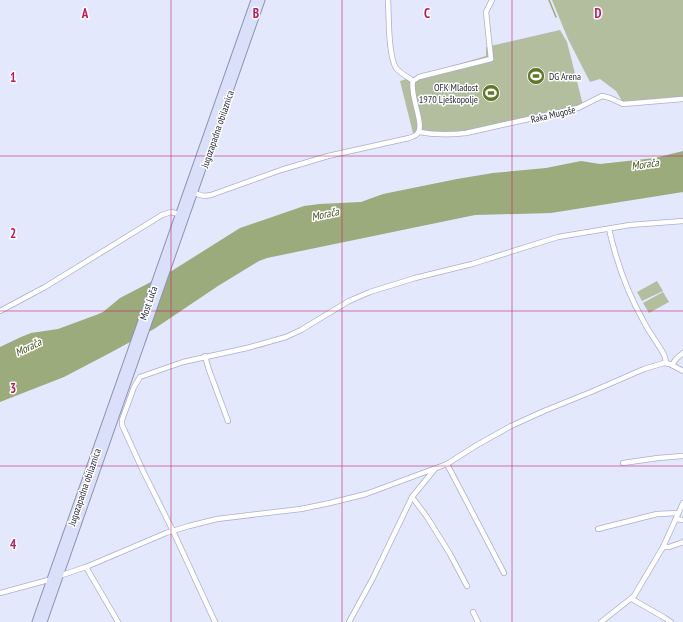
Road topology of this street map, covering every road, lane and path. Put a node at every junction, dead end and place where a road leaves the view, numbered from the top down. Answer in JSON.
{"nodes":[{"id":1,"x":255,"y":0,"type":"edge"},
{"id":2,"x":262,"y":0,"type":"edge"},
{"id":3,"x":388,"y":0,"type":"edge"},
{"id":4,"x":492,"y":0,"type":"edge"},
{"id":5,"x":413,"y":81,"type":"junction"},
{"id":6,"x":683,"y":99,"type":"edge"},
{"id":7,"x":419,"y":132,"type":"junction"},
{"id":8,"x":194,"y":193,"type":"junction"},
{"id":9,"x":179,"y":214,"type":"junction"},
{"id":10,"x":683,"y":220,"type":"edge"},
{"id":11,"x":609,"y":229,"type":"junction"},
{"id":12,"x":168,"y":256,"type":"junction"},
{"id":13,"x":0,"y":311,"type":"edge"},
{"id":14,"x":135,"y":353,"type":"junction"},
{"id":15,"x":683,"y":353,"type":"edge"},
{"id":16,"x":205,"y":356,"type":"junction"},
{"id":17,"x":666,"y":363,"type":"junction"},
{"id":18,"x":672,"y":365,"type":"junction"},
{"id":19,"x":683,"y":371,"type":"edge"},
{"id":20,"x":228,"y":421,"type":"dead end"},
{"id":21,"x":683,"y":456,"type":"edge"},
{"id":22,"x":623,"y":462,"type":"dead end"},
{"id":23,"x":447,"y":464,"type":"junction"},
{"id":24,"x":436,"y":469,"type":"junction"},
{"id":25,"x":412,"y":497,"type":"junction"},
{"id":26,"x":683,"y":503,"type":"edge"},
{"id":27,"x":678,"y":513,"type":"junction"},
{"id":28,"x":676,"y":519,"type":"junction"},
{"id":29,"x":683,"y":520,"type":"edge"},
{"id":30,"x":598,"y":529,"type":"dead end"},
{"id":31,"x":173,"y":531,"type":"junction"},
{"id":32,"x":683,"y":542,"type":"edge"},
{"id":33,"x":663,"y":547,"type":"junction"},
{"id":34,"x":86,"y":567,"type":"junction"},
{"id":35,"x":504,"y":573,"type":"dead end"},
{"id":36,"x":59,"y":576,"type":"junction"},
{"id":37,"x":52,"y":579,"type":"junction"},
{"id":38,"x":467,"y":586,"type":"dead end"},
{"id":39,"x":0,"y":593,"type":"edge"},
{"id":40,"x":632,"y":599,"type":"junction"},
{"id":41,"x":473,"y":612,"type":"dead end"},
{"id":42,"x":36,"y":622,"type":"edge"},
{"id":43,"x":43,"y":622,"type":"edge"},
{"id":44,"x":118,"y":622,"type":"edge"},
{"id":45,"x":215,"y":622,"type":"edge"},
{"id":46,"x":349,"y":622,"type":"edge"},
{"id":47,"x":478,"y":622,"type":"edge"},
{"id":48,"x":601,"y":622,"type":"edge"},
{"id":49,"x":671,"y":622,"type":"edge"}],
"edges":[{"from":1,"to":9,"type":"main road","name":"Jugozapadna obilaznica"},
{"from":2,"to":8,"type":"main road","name":"Jugozapadna obilaznica"},
{"from":3,"to":5,"type":"street"},
{"from":4,"to":5,"type":"street"},
{"from":5,"to":7,"type":"street"},
{"from":6,"to":7,"type":"street","name":"Raka Mugoše"},
{"from":7,"to":8,"type":"street"},
{"from":8,"to":12,"type":"main road","name":"Jugozapadna obilaznica"},
{"from":9,"to":12,"type":"main road","name":"Jugozapadna obilaznica"},
{"from":9,"to":13,"type":"street"},
{"from":10,"to":11,"type":"street"},
{"from":11,"to":16,"type":"street"},
{"from":11,"to":17,"type":"street"},
{"from":12,"to":14,"type":"main road","name":"Most Luča"},
{"from":14,"to":36,"type":"main road","name":"Jugozapadna obilaznica"},
{"from":14,"to":37,"type":"main road","name":"Jugozapadna obilaznica"},
{"from":15,"to":18,"type":"street"},
{"from":16,"to":20,"type":"street"},
{"from":16,"to":31,"type":"street"},
{"from":17,"to":18,"type":"street"},
{"from":17,"to":23,"type":"street"},
{"from":18,"to":19,"type":"street"},
{"from":21,"to":22,"type":"street"},
{"from":23,"to":24,"type":"street"},
{"from":23,"to":35,"type":"street"},
{"from":24,"to":25,"type":"street"},
{"from":24,"to":31,"type":"street"},
{"from":25,"to":38,"type":"street"},
{"from":25,"to":46,"type":"street"},
{"from":26,"to":27,"type":"street"},
{"from":27,"to":28,"type":"street"},
{"from":27,"to":30,"type":"street"},
{"from":28,"to":29,"type":"street"},
{"from":28,"to":33,"type":"street"},
{"from":31,"to":34,"type":"street"},
{"from":31,"to":45,"type":"street"},
{"from":32,"to":33,"type":"street"},
{"from":33,"to":40,"type":"street"},
{"from":34,"to":36,"type":"street"},
{"from":34,"to":44,"type":"street"},
{"from":36,"to":43,"type":"main road","name":"Jugozapadna obilaznica"},
{"from":37,"to":39,"type":"street"},
{"from":37,"to":42,"type":"main road","name":"Jugozapadna obilaznica"},
{"from":40,"to":48,"type":"street"},
{"from":40,"to":49,"type":"street"},
{"from":41,"to":47,"type":"street"}]}
